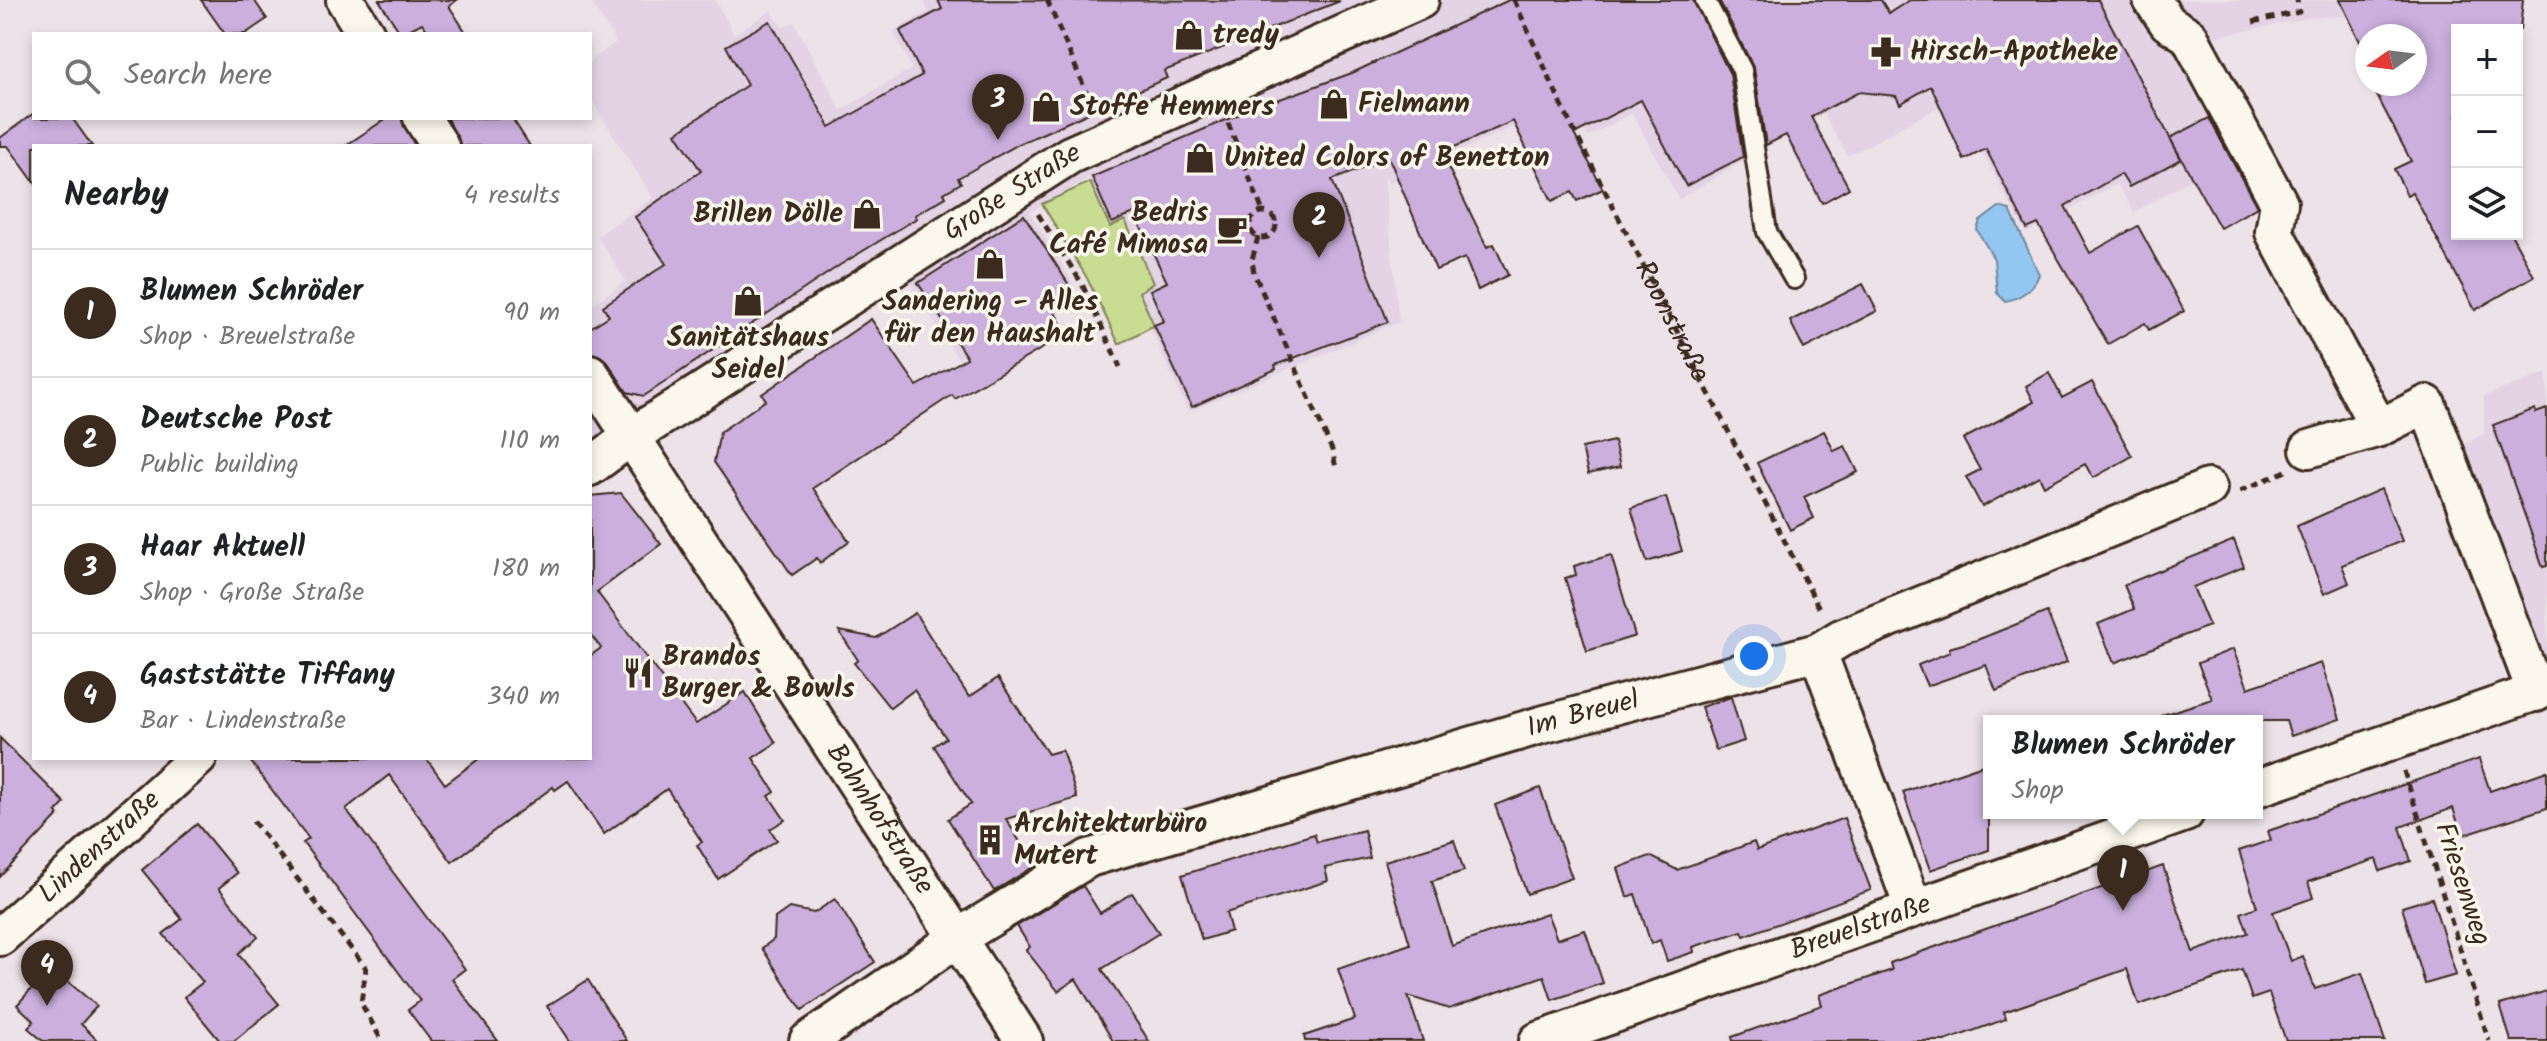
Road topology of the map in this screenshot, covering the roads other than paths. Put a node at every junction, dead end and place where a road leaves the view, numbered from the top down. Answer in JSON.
{"nodes":[{"id":1,"x":345,"y":0,"type":"edge"},
{"id":2,"x":1420,"y":0,"type":"edge"},
{"id":3,"x":1705,"y":0,"type":"edge"},
{"id":4,"x":2152,"y":0,"type":"edge"},
{"id":5,"x":365,"y":32,"type":"edge"},
{"id":6,"x":423,"y":120,"type":"edge"},
{"id":7,"x":439,"y":144,"type":"edge"},
{"id":8,"x":1794,"y":279,"type":"dead end"},
{"id":9,"x":592,"y":376,"type":"edge"},
{"id":10,"x":2379,"y":428,"type":"junction"},
{"id":11,"x":632,"y":436,"type":"junction"},
{"id":12,"x":2309,"y":449,"type":"road end"},
{"id":13,"x":592,"y":466,"type":"edge"},
{"id":14,"x":2208,"y":488,"type":"road end"},
{"id":15,"x":1830,"y":645,"type":"junction"},
{"id":16,"x":2541,"y":691,"type":"edge"},
{"id":17,"x":196,"y":760,"type":"edge"},
{"id":18,"x":2263,"y":786,"type":"edge"},
{"id":19,"x":2168,"y":819,"type":"edge"},
{"id":20,"x":1913,"y":907,"type":"junction"},
{"id":21,"x":0,"y":937,"type":"edge"},
{"id":22,"x":959,"y":937,"type":"junction"},
{"id":23,"x":808,"y":1041,"type":"edge"},
{"id":24,"x":1024,"y":1041,"type":"edge"},
{"id":25,"x":1538,"y":1041,"type":"edge"}],
"edges":[{"from":1,"to":5,"type":"street"},
{"from":2,"to":11,"type":"street","name":"Große Straße"},
{"from":3,"to":8,"type":"lane"},
{"from":4,"to":10,"type":"street"},
{"from":6,"to":7,"type":"street"},
{"from":9,"to":11,"type":"street","name":"Bahnhofstraße"},
{"from":10,"to":12,"type":"street"},
{"from":10,"to":16,"type":"street"},
{"from":11,"to":13,"type":"street"},
{"from":11,"to":22,"type":"street","name":"Bahnhofstraße"},
{"from":14,"to":15,"type":"street","name":"Im Breuel"},
{"from":15,"to":20,"type":"street"},
{"from":15,"to":22,"type":"street","name":"Im Breuel"},
{"from":16,"to":18,"type":"street"},
{"from":17,"to":21,"type":"street","name":"Lindenstraße"},
{"from":19,"to":20,"type":"street","name":"Breuelstraße"},
{"from":20,"to":25,"type":"street","name":"Breuelstraße"},
{"from":22,"to":23,"type":"street","name":"Im Breuel"},
{"from":22,"to":24,"type":"street","name":"Bahnhofstraße"}]}
